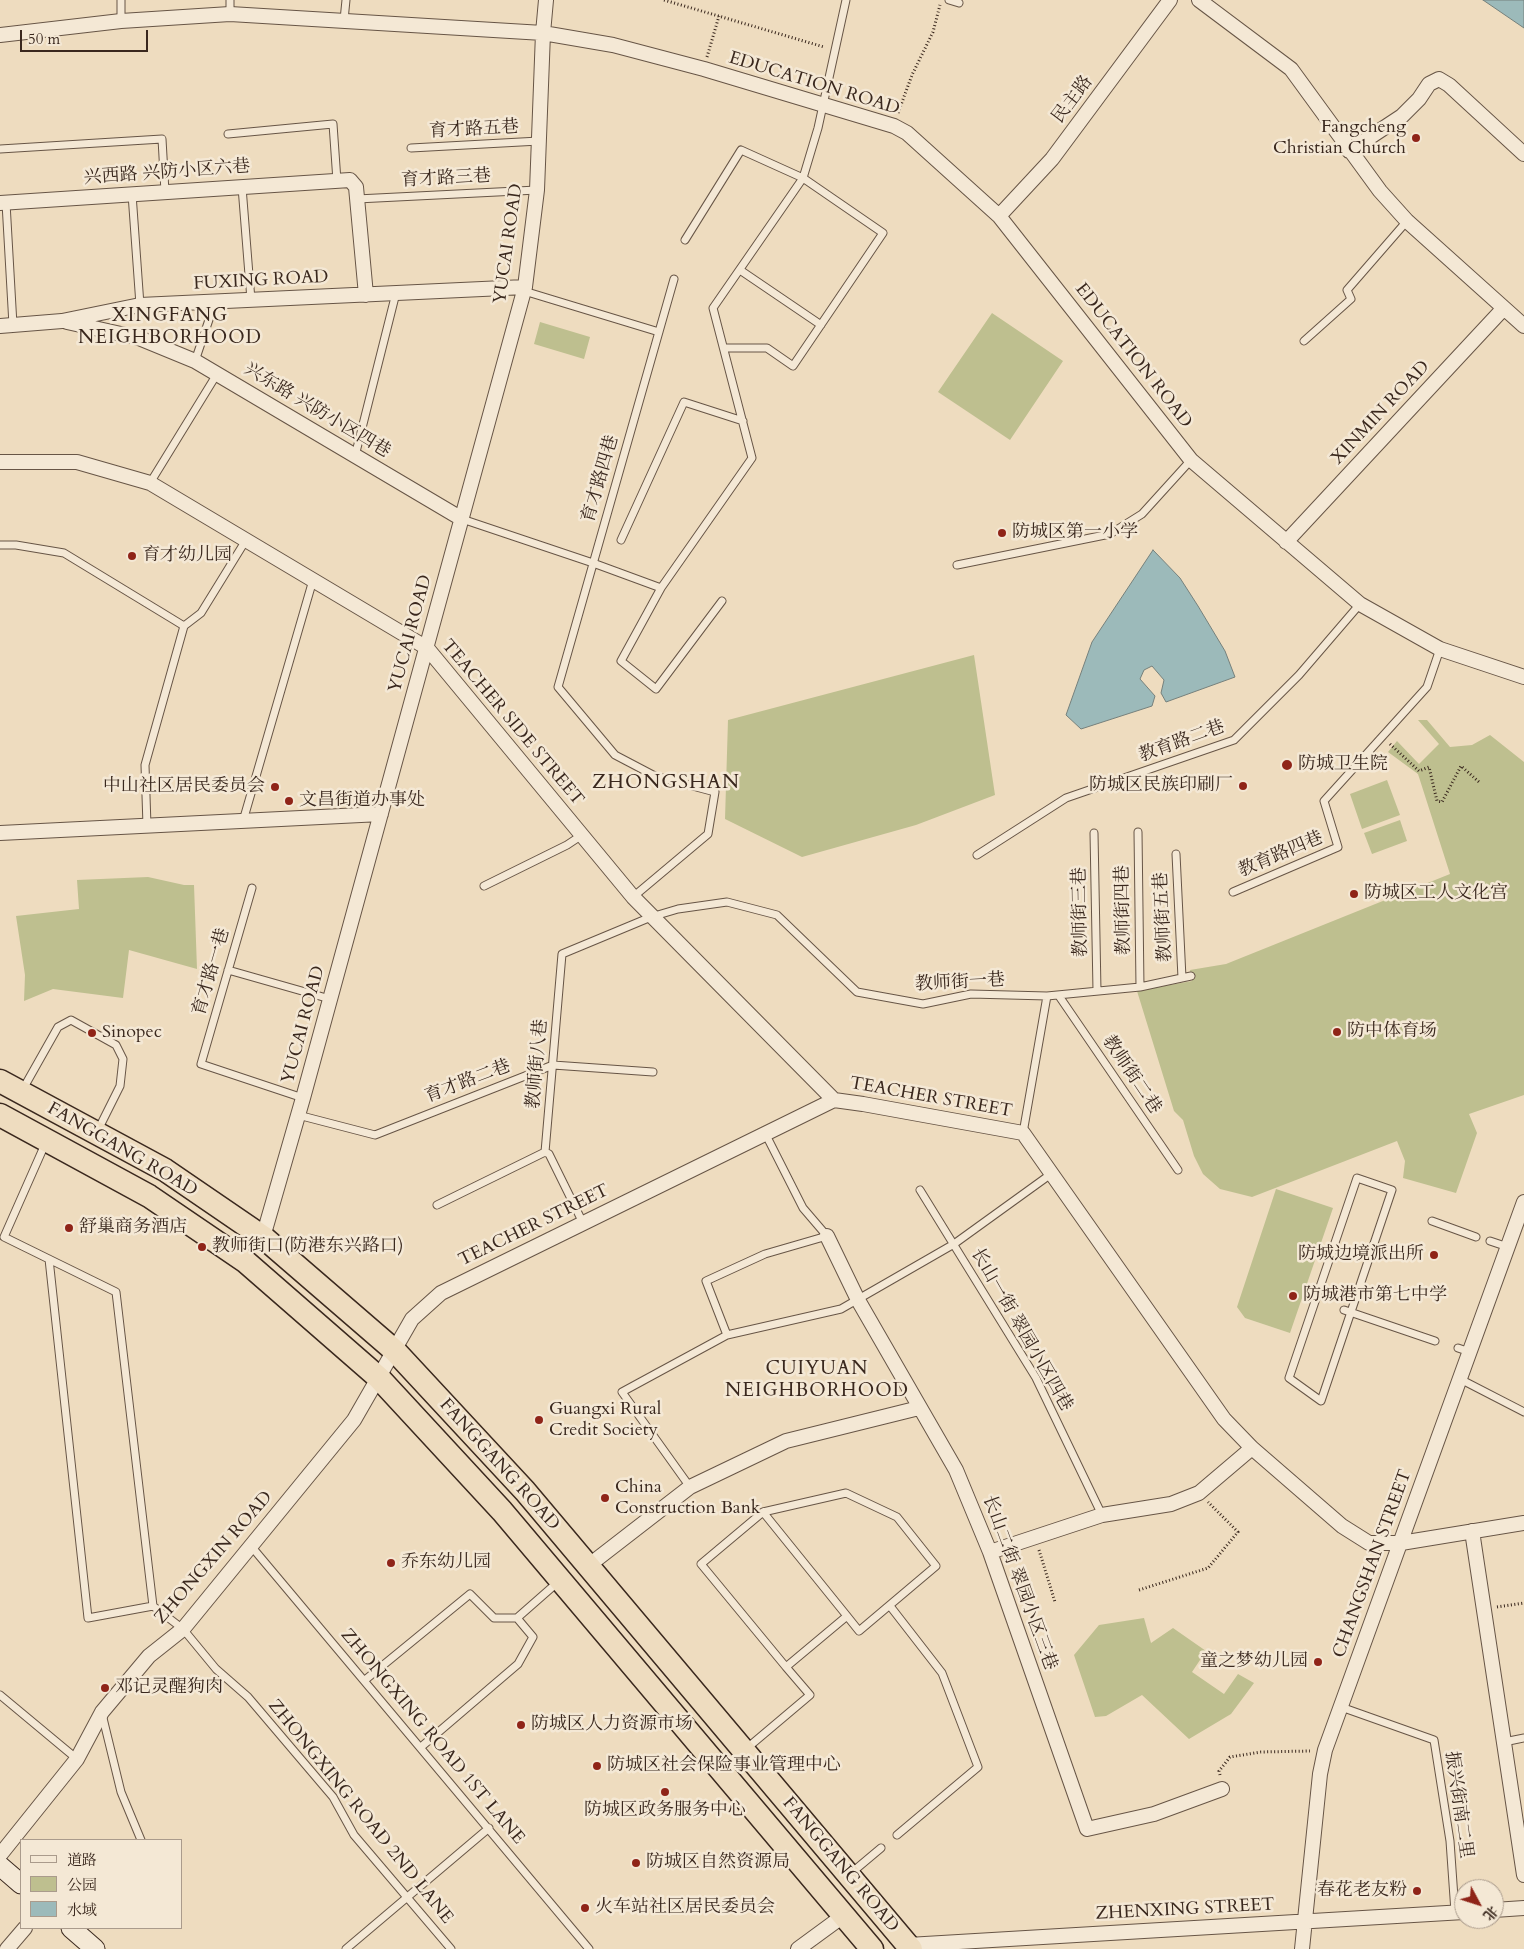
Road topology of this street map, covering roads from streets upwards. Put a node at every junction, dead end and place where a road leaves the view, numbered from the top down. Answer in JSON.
{"nodes":[{"id":1,"x":546,"y":0,"type":"edge"},
{"id":2,"x":1170,"y":0,"type":"edge"},
{"id":3,"x":1199,"y":0,"type":"edge"},
{"id":4,"x":230,"y":7,"type":"edge"},
{"id":5,"x":542,"y":33,"type":"junction"},
{"id":6,"x":0,"y":35,"type":"edge"},
{"id":7,"x":1349,"y":151,"type":"junction"},
{"id":8,"x":1524,"y":154,"type":"edge"},
{"id":9,"x":3,"y":203,"type":"edge"},
{"id":10,"x":999,"y":216,"type":"junction"},
{"id":11,"x":525,"y":289,"type":"junction"},
{"id":12,"x":366,"y":294,"type":"junction"},
{"id":13,"x":1503,"y":309,"type":"junction"},
{"id":14,"x":62,"y":321,"type":"junction"},
{"id":15,"x":6,"y":326,"type":"edge"},
{"id":16,"x":1524,"y":326,"type":"edge"},
{"id":17,"x":0,"y":462,"type":"edge"},
{"id":18,"x":462,"y":519,"type":"junction"},
{"id":19,"x":1286,"y":542,"type":"junction"},
{"id":20,"x":426,"y":648,"type":"junction"},
{"id":21,"x":1524,"y":676,"type":"edge"},
{"id":22,"x":381,"y":814,"type":"junction"},
{"id":23,"x":0,"y":832,"type":"edge"},
{"id":24,"x":0,"y":1081,"type":"edge"},
{"id":25,"x":834,"y":1100,"type":"junction"},
{"id":26,"x":0,"y":1115,"type":"edge"},
{"id":27,"x":1524,"y":1202,"type":"edge"},
{"id":28,"x":827,"y":1236,"type":"road end"},
{"id":29,"x":263,"y":1237,"type":"junction"},
{"id":30,"x":395,"y":1352,"type":"junction"},
{"id":31,"x":379,"y":1378,"type":"junction"},
{"id":32,"x":919,"y":1408,"type":"junction"},
{"id":33,"x":1252,"y":1448,"type":"junction"},
{"id":34,"x":1524,"y":1523,"type":"edge"},
{"id":35,"x":1472,"y":1532,"type":"junction"},
{"id":36,"x":1400,"y":1543,"type":"junction"},
{"id":37,"x":990,"y":1552,"type":"junction"},
{"id":38,"x":588,"y":1566,"type":"junction"},
{"id":39,"x":1222,"y":1789,"type":"dead end"},
{"id":40,"x":0,"y":1855,"type":"edge"},
{"id":41,"x":0,"y":1866,"type":"edge"},
{"id":42,"x":1524,"y":1875,"type":"edge"},
{"id":43,"x":20,"y":1883,"type":"edge"},
{"id":44,"x":1524,"y":1908,"type":"edge"},
{"id":45,"x":1504,"y":1909,"type":"edge"},
{"id":46,"x":1454,"y":1912,"type":"edge"},
{"id":47,"x":843,"y":1916,"type":"junction"},
{"id":48,"x":1305,"y":1922,"type":"junction"},
{"id":49,"x":24,"y":1929,"type":"edge"},
{"id":50,"x":71,"y":1929,"type":"edge"},
{"id":51,"x":909,"y":1947,"type":"edge"},
{"id":52,"x":7,"y":1949,"type":"edge"},
{"id":53,"x":95,"y":1949,"type":"edge"},
{"id":54,"x":798,"y":1949,"type":"edge"},
{"id":55,"x":872,"y":1949,"type":"edge"},
{"id":56,"x":1302,"y":1949,"type":"edge"}],
"edges":[{"from":1,"to":5,"type":"street","name":"YUCAI ROAD"},
{"from":2,"to":10,"type":"street","name":"民主路"},
{"from":3,"to":7,"type":"street"},
{"from":4,"to":5,"type":"street","name":"EDUCATION ROAD"},
{"from":4,"to":6,"type":"street","name":"EDUCATION ROAD"},
{"from":5,"to":10,"type":"street","name":"EDUCATION ROAD"},
{"from":5,"to":11,"type":"street","name":"YUCAI ROAD"},
{"from":7,"to":8,"type":"street"},
{"from":7,"to":13,"type":"street"},
{"from":9,"to":12,"type":"street","name":"兴西路 兴防小区六巷"},
{"from":10,"to":19,"type":"street","name":"EDUCATION ROAD"},
{"from":11,"to":12,"type":"street","name":"FUXING ROAD"},
{"from":11,"to":18,"type":"street","name":"YUCAI ROAD"},
{"from":12,"to":14,"type":"street","name":"FUXING ROAD"},
{"from":13,"to":16,"type":"street"},
{"from":13,"to":19,"type":"street","name":"XINMIN ROAD"},
{"from":14,"to":15,"type":"street","name":"FUXING ROAD"},
{"from":14,"to":18,"type":"street","name":"兴东路 兴防小区四巷"},
{"from":17,"to":20,"type":"street","name":"TEACHER SIDE STREET"},
{"from":18,"to":20,"type":"street","name":"YUCAI ROAD"},
{"from":19,"to":21,"type":"street","name":"EDUCATION ROAD"},
{"from":20,"to":22,"type":"street","name":"YUCAI ROAD"},
{"from":20,"to":25,"type":"street","name":"TEACHER SIDE STREET"},
{"from":22,"to":23,"type":"street"},
{"from":22,"to":29,"type":"street","name":"YUCAI ROAD"},
{"from":24,"to":29,"type":"highway","name":"FANGGANG ROAD"},
{"from":25,"to":30,"type":"street","name":"TEACHER STREET"},
{"from":25,"to":33,"type":"street","name":"TEACHER STREET"},
{"from":26,"to":31,"type":"highway","name":"FANGGANG ROAD"},
{"from":27,"to":36,"type":"street","name":"CHANGSHAN STREET"},
{"from":28,"to":32,"type":"street","name":"长山二街 翠园小区三巷"},
{"from":29,"to":30,"type":"highway","name":"FANGGANG ROAD"},
{"from":30,"to":31,"type":"street","name":"ZHONGXIN ROAD"},
{"from":30,"to":38,"type":"highway","name":"FANGGANG ROAD"},
{"from":31,"to":40,"type":"street","name":"ZHONGXIN ROAD"},
{"from":31,"to":47,"type":"highway","name":"FANGGANG ROAD"},
{"from":32,"to":37,"type":"street","name":"长山二街 翠园小区三巷"},
{"from":32,"to":38,"type":"street"},
{"from":33,"to":36,"type":"street","name":"TEACHER STREET"},
{"from":33,"to":37,"type":"street"},
{"from":34,"to":35,"type":"street","name":"TEACHER STREET"},
{"from":35,"to":36,"type":"street","name":"TEACHER STREET"},
{"from":35,"to":42,"type":"street"},
{"from":36,"to":48,"type":"street","name":"CHANGSHAN STREET"},
{"from":37,"to":39,"type":"street","name":"长山二街 翠园小区三巷"},
{"from":38,"to":51,"type":"highway","name":"FANGGANG ROAD"},
{"from":41,"to":43,"type":"main road"},
{"from":44,"to":45,"type":"street"},
{"from":46,"to":48,"type":"street","name":"ZHENXING STREET"},
{"from":47,"to":54,"type":"street"},
{"from":47,"to":55,"type":"highway","name":"FANGGANG ROAD"},
{"from":48,"to":51,"type":"street","name":"ZHENXING STREET"},
{"from":48,"to":56,"type":"street","name":"CHANGSHAN STREET"},
{"from":49,"to":52,"type":"street"},
{"from":50,"to":53,"type":"main road"}]}
